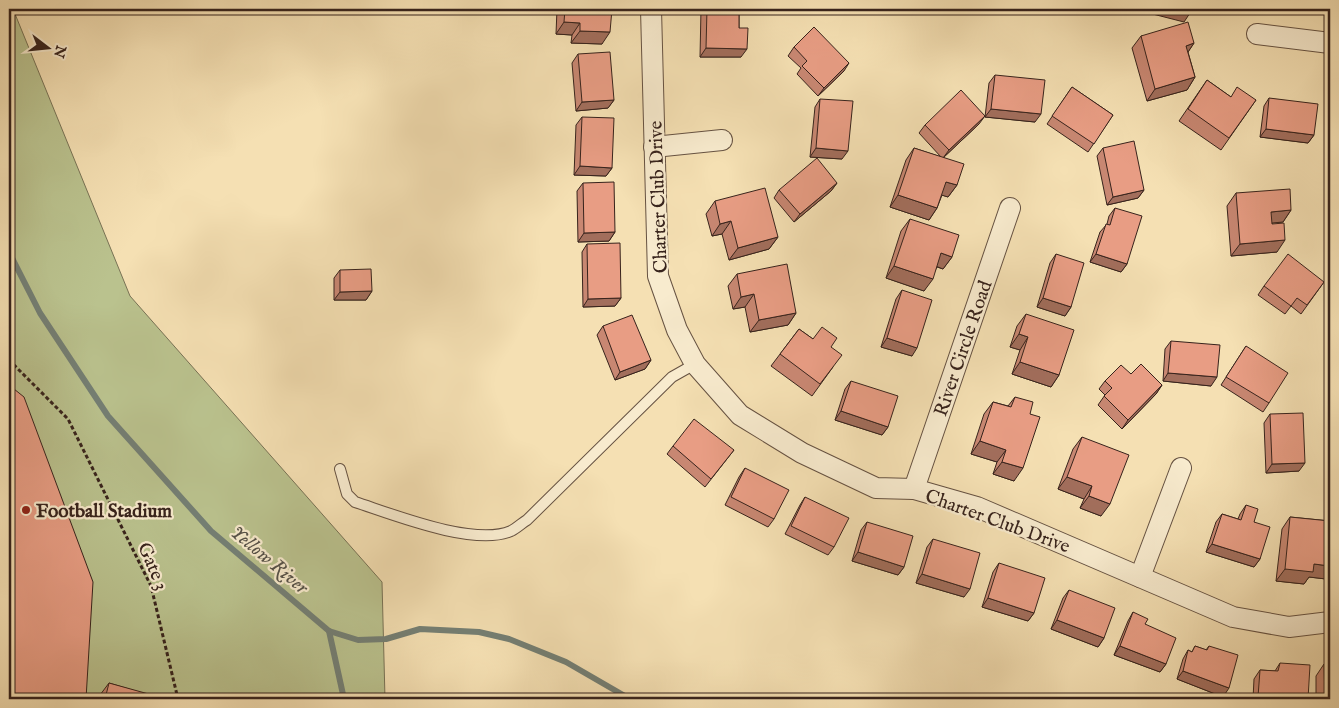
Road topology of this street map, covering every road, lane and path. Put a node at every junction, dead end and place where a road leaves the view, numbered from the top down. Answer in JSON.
{"nodes":[{"id":1,"x":651,"y":9,"type":"edge"},
{"id":2,"x":1257,"y":34,"type":"dead end"},
{"id":3,"x":1330,"y":43,"type":"edge"},
{"id":4,"x":722,"y":140,"type":"dead end"},
{"id":5,"x":654,"y":146,"type":"junction"},
{"id":6,"x":1010,"y":208,"type":"dead end"},
{"id":7,"x":9,"y":360,"type":"edge"},
{"id":8,"x":695,"y":364,"type":"junction"},
{"id":9,"x":1180,"y":468,"type":"dead end"},
{"id":10,"x":340,"y":469,"type":"dead end"},
{"id":11,"x":914,"y":488,"type":"junction"},
{"id":12,"x":1140,"y":576,"type":"junction"},
{"id":13,"x":1330,"y":622,"type":"edge"},
{"id":14,"x":178,"y":699,"type":"edge"}],
"edges":[{"from":1,"to":5,"type":"street","name":"Charter Club Drive"},
{"from":2,"to":3,"type":"street"},
{"from":4,"to":5,"type":"street"},
{"from":5,"to":8,"type":"street","name":"Charter Club Drive"},
{"from":6,"to":11,"type":"street","name":"River Circle Road"},
{"from":7,"to":14,"type":"path","name":"Gate 3"},
{"from":8,"to":10,"type":"lane"},
{"from":8,"to":11,"type":"street","name":"Charter Club Drive"},
{"from":9,"to":12,"type":"street"},
{"from":11,"to":12,"type":"street","name":"Charter Club Drive"},
{"from":12,"to":13,"type":"street","name":"Charter Club Drive"}]}
